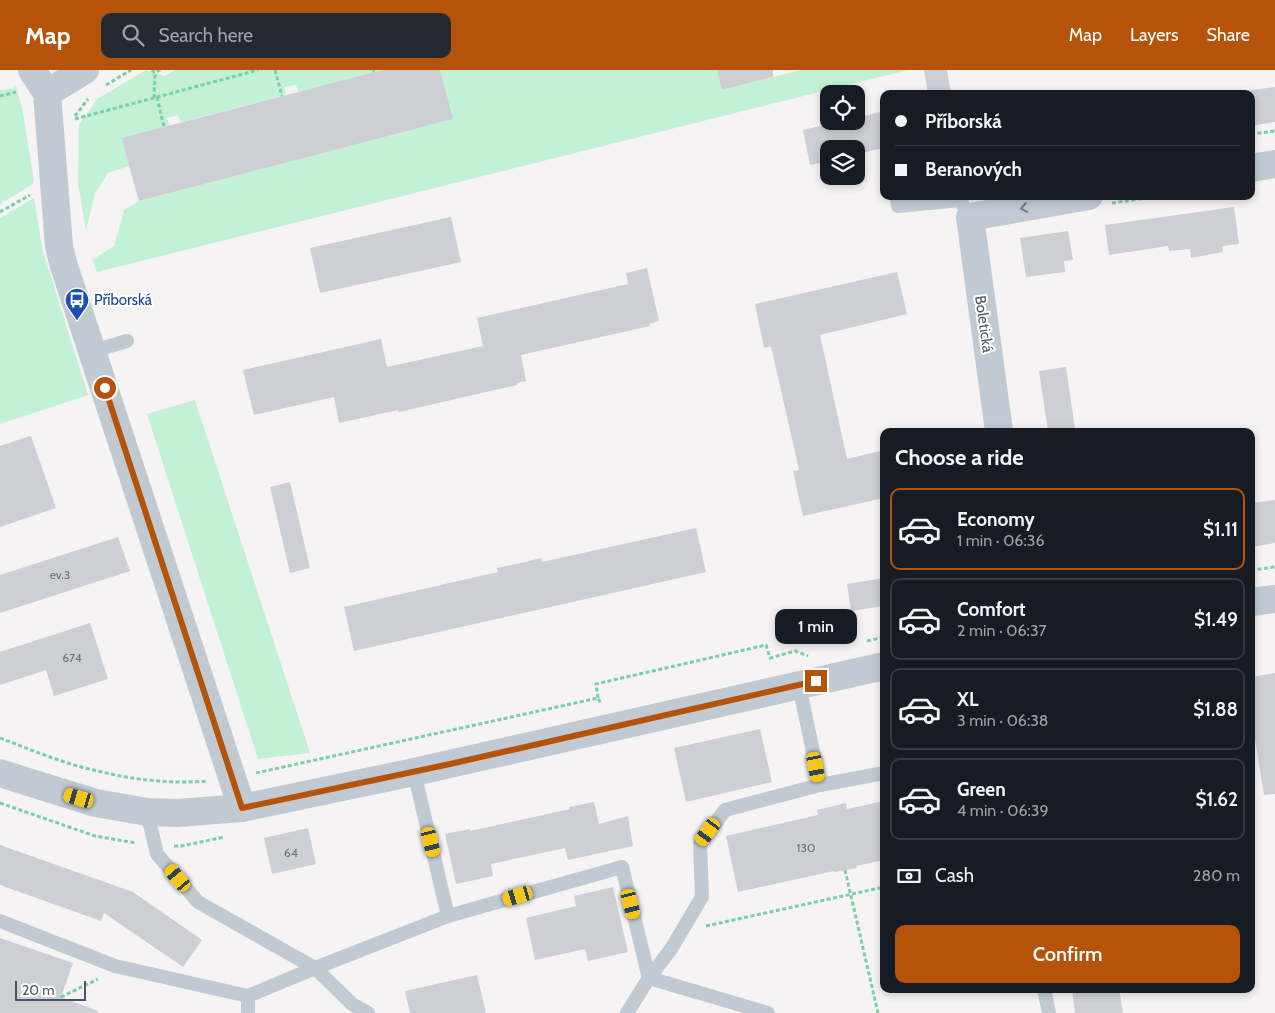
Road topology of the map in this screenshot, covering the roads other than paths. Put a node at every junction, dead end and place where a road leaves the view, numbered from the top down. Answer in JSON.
{"nodes":[{"id":1,"x":85,"y":70,"type":"edge"},
{"id":2,"x":34,"y":84,"type":"edge"},
{"id":3,"x":1275,"y":164,"type":"edge"},
{"id":4,"x":1255,"y":167,"type":"edge"},
{"id":5,"x":897,"y":200,"type":"edge"},
{"id":6,"x":924,"y":200,"type":"edge"},
{"id":7,"x":1067,"y":200,"type":"edge"},
{"id":8,"x":970,"y":217,"type":"junction"},
{"id":9,"x":127,"y":341,"type":"dead end"},
{"id":10,"x":93,"y":351,"type":"junction"},
{"id":11,"x":999,"y":428,"type":"edge"},
{"id":12,"x":1275,"y":599,"type":"edge"},
{"id":13,"x":1255,"y":602,"type":"edge"},
{"id":14,"x":880,"y":667,"type":"edge"},
{"id":15,"x":799,"y":685,"type":"junction"},
{"id":16,"x":414,"y":772,"type":"junction"},
{"id":17,"x":0,"y":773,"type":"edge"},
{"id":18,"x":880,"y":774,"type":"edge"},
{"id":19,"x":820,"y":785,"type":"junction"},
{"id":20,"x":242,"y":808,"type":"junction"},
{"id":21,"x":147,"y":812,"type":"junction"},
{"id":22,"x":448,"y":916,"type":"junction"},
{"id":23,"x":0,"y":921,"type":"edge"},
{"id":24,"x":315,"y":968,"type":"junction"},
{"id":25,"x":649,"y":978,"type":"junction"},
{"id":26,"x":1045,"y":993,"type":"edge"},
{"id":27,"x":248,"y":996,"type":"junction"},
{"id":28,"x":248,"y":1013,"type":"edge"},
{"id":29,"x":368,"y":1013,"type":"edge"},
{"id":30,"x":627,"y":1013,"type":"edge"},
{"id":31,"x":768,"y":1013,"type":"edge"},
{"id":32,"x":1049,"y":1013,"type":"edge"}],
"edges":[{"from":1,"to":2,"type":"street"},
{"from":2,"to":10,"type":"street"},
{"from":3,"to":4,"type":"street"},
{"from":5,"to":6,"type":"lane"},
{"from":6,"to":8,"type":"lane"},
{"from":7,"to":8,"type":"street","one_way":true},
{"from":8,"to":11,"type":"street","name":"Boletická"},
{"from":9,"to":10,"type":"lane"},
{"from":10,"to":20,"type":"street"},
{"from":12,"to":13,"type":"street"},
{"from":14,"to":15,"type":"street"},
{"from":15,"to":16,"type":"street"},
{"from":15,"to":19,"type":"lane"},
{"from":16,"to":20,"type":"street"},
{"from":16,"to":22,"type":"lane"},
{"from":17,"to":21,"type":"street"},
{"from":18,"to":19,"type":"lane"},
{"from":19,"to":25,"type":"lane"},
{"from":20,"to":21,"type":"street"},
{"from":21,"to":24,"type":"lane"},
{"from":22,"to":24,"type":"lane"},
{"from":22,"to":25,"type":"lane"},
{"from":23,"to":27,"type":"lane"},
{"from":24,"to":27,"type":"lane"},
{"from":24,"to":29,"type":"lane"},
{"from":25,"to":30,"type":"lane"},
{"from":25,"to":31,"type":"lane"},
{"from":26,"to":32,"type":"lane"},
{"from":27,"to":28,"type":"lane"}]}
